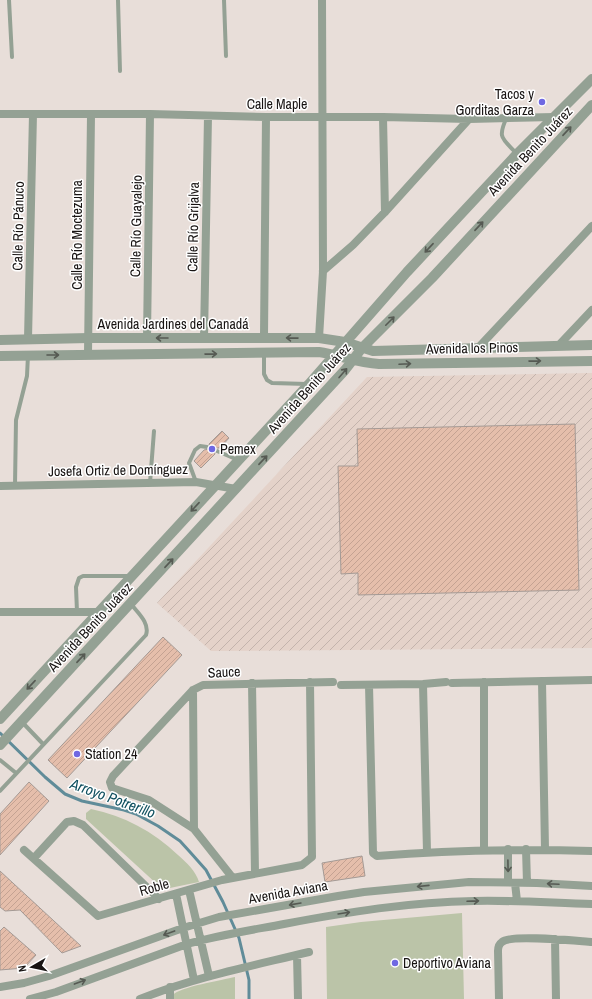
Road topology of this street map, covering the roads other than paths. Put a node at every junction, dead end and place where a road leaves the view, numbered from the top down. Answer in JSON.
{"nodes":[{"id":1,"x":8,"y":0,"type":"edge"},
{"id":2,"x":118,"y":0,"type":"edge"},
{"id":3,"x":224,"y":0,"type":"edge"},
{"id":4,"x":322,"y":0,"type":"edge"},
{"id":5,"x":226,"y":56,"type":"dead end"},
{"id":6,"x":12,"y":57,"type":"dead end"},
{"id":7,"x":120,"y":71,"type":"dead end"},
{"id":8,"x":592,"y":79,"type":"edge"},
{"id":9,"x":592,"y":105,"type":"edge"},
{"id":10,"x":0,"y":114,"type":"edge"},
{"id":11,"x":33,"y":114,"type":"junction"},
{"id":12,"x":150,"y":114,"type":"junction"},
{"id":13,"x":91,"y":115,"type":"junction"},
{"id":14,"x":208,"y":116,"type":"junction"},
{"id":15,"x":266,"y":117,"type":"junction"},
{"id":16,"x":323,"y":117,"type":"junction"},
{"id":17,"x":383,"y":117,"type":"junction"},
{"id":18,"x":508,"y":117,"type":"junction"},
{"id":19,"x":554,"y":117,"type":"junction"},
{"id":20,"x":469,"y":119,"type":"junction"},
{"id":21,"x":517,"y":154,"type":"junction"},
{"id":22,"x":385,"y":212,"type":"junction"},
{"id":23,"x":592,"y":226,"type":"edge"},
{"id":24,"x":323,"y":271,"type":"junction"},
{"id":25,"x":592,"y":310,"type":"edge"},
{"id":26,"x":264,"y":337,"type":"junction"},
{"id":27,"x":89,"y":338,"type":"junction"},
{"id":28,"x":147,"y":338,"type":"junction"},
{"id":29,"x":204,"y":338,"type":"junction"},
{"id":30,"x":320,"y":338,"type":"junction"},
{"id":31,"x":28,"y":339,"type":"junction"},
{"id":32,"x":0,"y":340,"type":"edge"},
{"id":33,"x":345,"y":342,"type":"junction"},
{"id":34,"x":559,"y":345,"type":"junction"},
{"id":35,"x":592,"y":345,"type":"edge"},
{"id":36,"x":362,"y":348,"type":"junction"},
{"id":37,"x":478,"y":348,"type":"junction"},
{"id":38,"x":264,"y":352,"type":"junction"},
{"id":39,"x":88,"y":354,"type":"junction"},
{"id":40,"x":28,"y":355,"type":"junction"},
{"id":41,"x":335,"y":355,"type":"junction"},
{"id":42,"x":0,"y":356,"type":"edge"},
{"id":43,"x":352,"y":360,"type":"junction"},
{"id":44,"x":592,"y":361,"type":"edge"},
{"id":45,"x":309,"y":384,"type":"junction"},
{"id":46,"x":154,"y":431,"type":"dead end"},
{"id":47,"x":207,"y":447,"type":"dead end"},
{"id":48,"x":217,"y":451,"type":"dead end"},
{"id":49,"x":238,"y":460,"type":"junction"},
{"id":50,"x":196,"y":482,"type":"junction"},
{"id":51,"x":150,"y":483,"type":"junction"},
{"id":52,"x":0,"y":486,"type":"edge"},
{"id":53,"x":15,"y":486,"type":"junction"},
{"id":54,"x":215,"y":486,"type":"junction"},
{"id":55,"x":236,"y":489,"type":"junction"},
{"id":56,"x":132,"y":576,"type":"junction"},
{"id":57,"x":131,"y":604,"type":"junction"},
{"id":58,"x":0,"y":612,"type":"edge"},
{"id":59,"x":77,"y":612,"type":"junction"},
{"id":60,"x":98,"y":612,"type":"junction"},
{"id":61,"x":592,"y":680,"type":"edge"},
{"id":62,"x":542,"y":681,"type":"junction"},
{"id":63,"x":310,"y":682,"type":"junction"},
{"id":64,"x":333,"y":682,"type":"dead end"},
{"id":65,"x":484,"y":682,"type":"junction"},
{"id":66,"x":252,"y":683,"type":"junction"},
{"id":67,"x":423,"y":684,"type":"junction"},
{"id":68,"x":341,"y":685,"type":"dead end"},
{"id":69,"x":369,"y":685,"type":"junction"},
{"id":70,"x":193,"y":690,"type":"junction"},
{"id":71,"x":1,"y":718,"type":"edge"},
{"id":72,"x":19,"y":725,"type":"junction"},
{"id":73,"x":44,"y":744,"type":"junction"},
{"id":74,"x":0,"y":745,"type":"edge"},
{"id":75,"x":0,"y":760,"type":"edge"},
{"id":76,"x":16,"y":773,"type":"junction"},
{"id":77,"x":0,"y":791,"type":"edge"},
{"id":78,"x":194,"y":829,"type":"junction"},
{"id":79,"x":508,"y":849,"type":"junction"},
{"id":80,"x":526,"y":849,"type":"junction"},
{"id":81,"x":24,"y":850,"type":"dead end"},
{"id":82,"x":484,"y":850,"type":"junction"},
{"id":83,"x":545,"y":850,"type":"junction"},
{"id":84,"x":592,"y":851,"type":"edge"},
{"id":85,"x":426,"y":852,"type":"junction"},
{"id":86,"x":34,"y":858,"type":"junction"},
{"id":87,"x":255,"y":873,"type":"junction"},
{"id":88,"x":232,"y":877,"type":"junction"},
{"id":89,"x":511,"y":882,"type":"junction"},
{"id":90,"x":527,"y":883,"type":"junction"},
{"id":91,"x":592,"y":886,"type":"edge"},
{"id":92,"x":189,"y":890,"type":"junction"},
{"id":93,"x":176,"y":894,"type":"junction"},
{"id":94,"x":159,"y":899,"type":"junction"},
{"id":95,"x":516,"y":901,"type":"junction"},
{"id":96,"x":592,"y":904,"type":"edge"},
{"id":97,"x":197,"y":924,"type":"junction"},
{"id":98,"x":183,"y":928,"type":"junction"},
{"id":99,"x":555,"y":939,"type":"junction"},
{"id":100,"x":201,"y":940,"type":"junction"},
{"id":101,"x":592,"y":942,"type":"edge"},
{"id":102,"x":187,"y":944,"type":"junction"},
{"id":103,"x":309,"y":952,"type":"dead end"},
{"id":104,"x":297,"y":955,"type":"junction"},
{"id":105,"x":209,"y":976,"type":"junction"},
{"id":106,"x":194,"y":980,"type":"junction"},
{"id":107,"x":0,"y":987,"type":"edge"},
{"id":108,"x":170,"y":987,"type":"junction"},
{"id":109,"x":57,"y":995,"type":"edge"},
{"id":110,"x":30,"y":999,"type":"edge"},
{"id":111,"x":140,"y":999,"type":"edge"},
{"id":112,"x":170,"y":999,"type":"edge"},
{"id":113,"x":298,"y":999,"type":"edge"},
{"id":114,"x":499,"y":999,"type":"edge"},
{"id":115,"x":556,"y":999,"type":"edge"}],
"edges":[{"from":1,"to":6,"type":"lane"},
{"from":2,"to":7,"type":"lane"},
{"from":3,"to":5,"type":"lane"},
{"from":4,"to":16,"type":"street"},
{"from":8,"to":19,"type":"street","name":"Avenida Benito Juárez"},
{"from":36,"to":9,"type":"street","name":"Avenida Benito Juárez","one_way":true},
{"from":10,"to":11,"type":"street","name":"Calle Maple"},
{"from":11,"to":13,"type":"street","name":"Calle Maple"},
{"from":11,"to":31,"type":"street","name":"Calle Río Pánuco"},
{"from":12,"to":13,"type":"street","name":"Calle Maple"},
{"from":12,"to":14,"type":"street","name":"Calle Maple"},
{"from":12,"to":28,"type":"street","name":"Calle Río Guayalejo"},
{"from":13,"to":27,"type":"street","name":"Calle Río Moctezuma"},
{"from":14,"to":15,"type":"street","name":"Calle Maple"},
{"from":14,"to":29,"type":"street","name":"Calle Río Grijalva"},
{"from":15,"to":16,"type":"street","name":"Calle Maple"},
{"from":15,"to":26,"type":"street"},
{"from":16,"to":17,"type":"street","name":"Calle Maple"},
{"from":16,"to":24,"type":"street"},
{"from":17,"to":20,"type":"street","name":"Calle Maple"},
{"from":17,"to":22,"type":"street"},
{"from":18,"to":19,"type":"street","name":"Calle Maple"},
{"from":18,"to":20,"type":"street","name":"Calle Maple"},
{"from":18,"to":21,"type":"lane"},
{"from":19,"to":21,"type":"street","name":"Avenida Benito Juárez"},
{"from":20,"to":22,"type":"street"},
{"from":21,"to":33,"type":"street","name":"Avenida Benito Juárez","one_way":true},
{"from":22,"to":24,"type":"street"},
{"from":23,"to":37,"type":"street"},
{"from":24,"to":30,"type":"street"},
{"from":25,"to":34,"type":"street"},
{"from":26,"to":29,"type":"street","name":"Avenida Jardines del Canadá"},
{"from":30,"to":26,"type":"street","name":"Avenida Jardines del Canadá","one_way":true},
{"from":27,"to":28,"type":"street","name":"Avenida Jardines del Canadá"},
{"from":27,"to":31,"type":"street","name":"Avenida Jardines del Canadá"},
{"from":27,"to":39,"type":"street","name":"Calle Río Moctezuma"},
{"from":29,"to":28,"type":"street","name":"Avenida Jardines del Canadá","one_way":true},
{"from":30,"to":33,"type":"street","name":"Avenida Jardines del Canadá"},
{"from":31,"to":32,"type":"street","name":"Avenida Jardines del Canadá"},
{"from":33,"to":36,"type":"street","name":"Avenida los Pinos"},
{"from":33,"to":41,"type":"street","name":"Avenida Benito Juárez"},
{"from":34,"to":35,"type":"street","name":"Avenida los Pinos"},
{"from":34,"to":37,"type":"street","name":"Avenida los Pinos"},
{"from":36,"to":37,"type":"street","name":"Avenida los Pinos"},
{"from":36,"to":43,"type":"street","name":"Avenida Benito Juárez"},
{"from":39,"to":38,"type":"street","name":"Avenida Jardines del Canadá","one_way":true},
{"from":38,"to":41,"type":"street","name":"Avenida Jardines del Canadá"},
{"from":38,"to":45,"type":"lane"},
{"from":40,"to":39,"type":"street","name":"Avenida Jardines del Canadá","one_way":true},
{"from":40,"to":42,"type":"street","name":"Avenida Jardines del Canadá"},
{"from":40,"to":53,"type":"lane"},
{"from":41,"to":43,"type":"street","name":"Avenida los Pinos"},
{"from":41,"to":45,"type":"street","name":"Avenida Benito Juárez"},
{"from":43,"to":44,"type":"street","name":"Avenida los Pinos","one_way":true},
{"from":55,"to":43,"type":"street","name":"Avenida Benito Juárez","one_way":true},
{"from":45,"to":49,"type":"street","name":"Avenida Benito Juárez"},
{"from":46,"to":51,"type":"lane"},
{"from":47,"to":50,"type":"lane"},
{"from":48,"to":49,"type":"lane"},
{"from":49,"to":54,"type":"street","name":"Avenida Benito Juárez"},
{"from":50,"to":51,"type":"street","name":"Josefa Ortiz de Domínguez"},
{"from":50,"to":54,"type":"street","name":"Josefa Ortiz de Domínguez"},
{"from":51,"to":53,"type":"street","name":"Josefa Ortiz de Domínguez"},
{"from":52,"to":53,"type":"street","name":"Josefa Ortiz de Domínguez"},
{"from":54,"to":55,"type":"street","name":"Josefa Ortiz de Domínguez"},
{"from":54,"to":56,"type":"street","name":"Avenida Benito Juárez","one_way":true},
{"from":57,"to":55,"type":"street","name":"Avenida Benito Juárez","one_way":true},
{"from":56,"to":59,"type":"lane"},
{"from":56,"to":60,"type":"street","name":"Avenida Benito Juárez"},
{"from":72,"to":57,"type":"street","name":"Avenida Benito Juárez","one_way":true},
{"from":57,"to":73,"type":"lane"},
{"from":58,"to":59,"type":"street"},
{"from":59,"to":60,"type":"street"},
{"from":60,"to":71,"type":"street","name":"Avenida Benito Juárez","one_way":true},
{"from":61,"to":62,"type":"street"},
{"from":62,"to":65,"type":"street"},
{"from":62,"to":83,"type":"street"},
{"from":63,"to":64,"type":"street","name":"Sauce"},
{"from":63,"to":66,"type":"street","name":"Sauce"},
{"from":63,"to":87,"type":"street","name":"Roble"},
{"from":65,"to":67,"type":"street"},
{"from":65,"to":82,"type":"street"},
{"from":66,"to":70,"type":"street","name":"Sauce"},
{"from":66,"to":87,"type":"street"},
{"from":67,"to":69,"type":"street"},
{"from":67,"to":85,"type":"street"},
{"from":68,"to":69,"type":"street"},
{"from":69,"to":85,"type":"street"},
{"from":70,"to":78,"type":"street"},
{"from":70,"to":78,"type":"street","name":"Sauce"},
{"from":72,"to":73,"type":"lane"},
{"from":72,"to":74,"type":"street","name":"Avenida Benito Juárez"},
{"from":73,"to":76,"type":"lane"},
{"from":75,"to":76,"type":"lane"},
{"from":76,"to":77,"type":"lane"},
{"from":78,"to":88,"type":"street"},
{"from":79,"to":80,"type":"street"},
{"from":79,"to":82,"type":"street"},
{"from":79,"to":89,"type":"street","one_way":true},
{"from":80,"to":83,"type":"street"},
{"from":80,"to":90,"type":"street"},
{"from":81,"to":86,"type":"street","name":"Roble"},
{"from":82,"to":85,"type":"street"},
{"from":83,"to":84,"type":"street"},
{"from":86,"to":94,"type":"street","name":"Roble"},
{"from":86,"to":94,"type":"street"},
{"from":87,"to":88,"type":"street","name":"Roble"},
{"from":88,"to":92,"type":"street","name":"Roble"},
{"from":89,"to":90,"type":"street","name":"Avenida Aviana"},
{"from":89,"to":95,"type":"street"},
{"from":89,"to":97,"type":"street","name":"Avenida Aviana","one_way":true},
{"from":91,"to":90,"type":"street","name":"Avenida Aviana","one_way":true},
{"from":92,"to":93,"type":"street","name":"Roble"},
{"from":92,"to":97,"type":"street"},
{"from":93,"to":94,"type":"street","name":"Roble"},
{"from":93,"to":98,"type":"street"},
{"from":95,"to":96,"type":"street"},
{"from":100,"to":95,"type":"street","one_way":true},
{"from":97,"to":98,"type":"street","name":"Avenida Aviana"},
{"from":97,"to":100,"type":"street"},
{"from":98,"to":102,"type":"street"},
{"from":98,"to":107,"type":"street","name":"Avenida Aviana","one_way":true},
{"from":99,"to":101,"type":"street"},
{"from":99,"to":114,"type":"street"},
{"from":99,"to":115,"type":"street"},
{"from":100,"to":102,"type":"street"},
{"from":100,"to":105,"type":"street"},
{"from":102,"to":106,"type":"street"},
{"from":109,"to":102,"type":"street","one_way":true},
{"from":103,"to":104,"type":"street"},
{"from":104,"to":105,"type":"street"},
{"from":104,"to":113,"type":"street"},
{"from":105,"to":106,"type":"street"},
{"from":106,"to":108,"type":"street"},
{"from":108,"to":111,"type":"street"},
{"from":108,"to":112,"type":"street"},
{"from":109,"to":110,"type":"street"}]}
